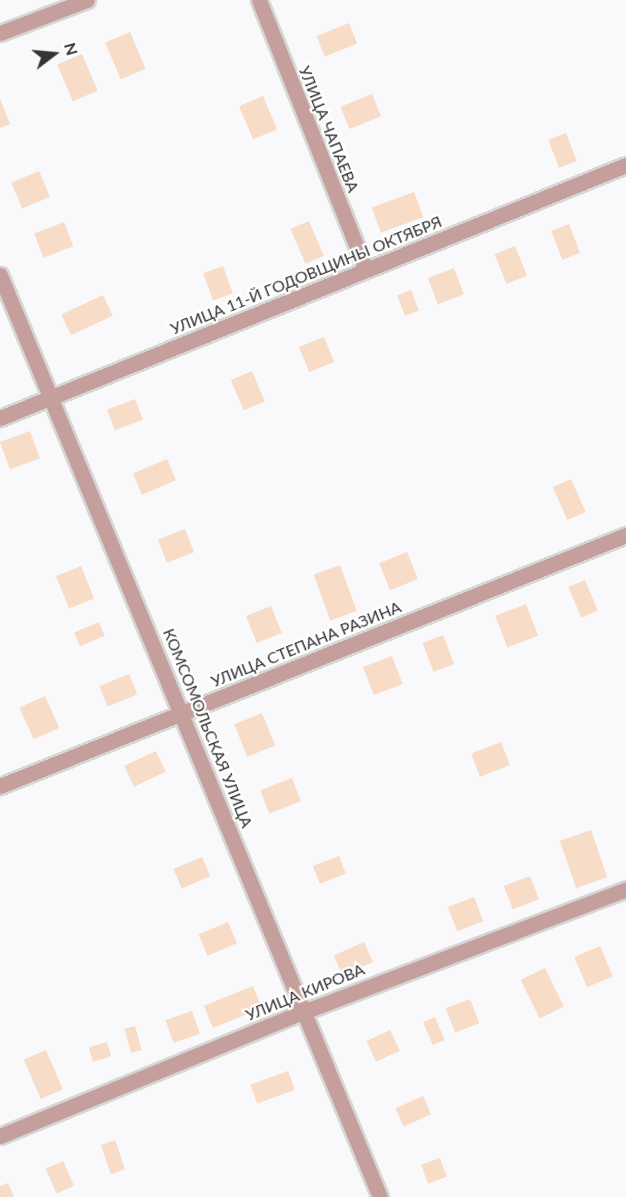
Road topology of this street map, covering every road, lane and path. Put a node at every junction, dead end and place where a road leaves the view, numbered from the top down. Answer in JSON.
{"nodes":[{"id":1,"x":87,"y":0,"type":"edge"},
{"id":2,"x":259,"y":0,"type":"edge"},
{"id":3,"x":0,"y":33,"type":"edge"},
{"id":4,"x":626,"y":165,"type":"edge"},
{"id":5,"x":366,"y":270,"type":"junction"},
{"id":6,"x":0,"y":275,"type":"edge"},
{"id":7,"x":51,"y":398,"type":"junction"},
{"id":8,"x":0,"y":418,"type":"edge"},
{"id":9,"x":626,"y":535,"type":"edge"},
{"id":10,"x":183,"y":713,"type":"junction"},
{"id":11,"x":0,"y":786,"type":"edge"},
{"id":12,"x":626,"y":888,"type":"edge"},
{"id":13,"x":303,"y":1012,"type":"junction"},
{"id":14,"x":0,"y":1136,"type":"edge"},
{"id":15,"x":380,"y":1197,"type":"edge"}],
"edges":[{"from":1,"to":3,"type":"street"},
{"from":2,"to":5,"type":"street","name":"УЛИЦА ЧАПАЕВА"},
{"from":4,"to":5,"type":"street","name":"УЛИЦА 11-Й ГОДОВЩИНЫ ОКТЯБРЯ"},
{"from":5,"to":7,"type":"street","name":"УЛИЦА 11-Й ГОДОВЩИНЫ ОКТЯБРЯ"},
{"from":6,"to":7,"type":"street","name":"КОМСОМОЛЬСКАЯ УЛИЦА"},
{"from":7,"to":8,"type":"street","name":"УЛИЦА 11-Й ГОДОВЩИНЫ ОКТЯБРЯ"},
{"from":7,"to":10,"type":"street","name":"КОМСОМОЛЬСКАЯ УЛИЦА"},
{"from":9,"to":10,"type":"street","name":"УЛИЦА СТЕПАНА РАЗИНА"},
{"from":10,"to":11,"type":"street","name":"УЛИЦА СТЕПАНА РАЗИНА"},
{"from":10,"to":13,"type":"street","name":"КОМСОМОЛЬСКАЯ УЛИЦА"},
{"from":12,"to":13,"type":"street","name":"УЛИЦА КИРОВА"},
{"from":13,"to":14,"type":"street","name":"УЛИЦА КИРОВА"},
{"from":13,"to":15,"type":"street","name":"КОМСОМОЛЬСКАЯ УЛИЦА"}]}
